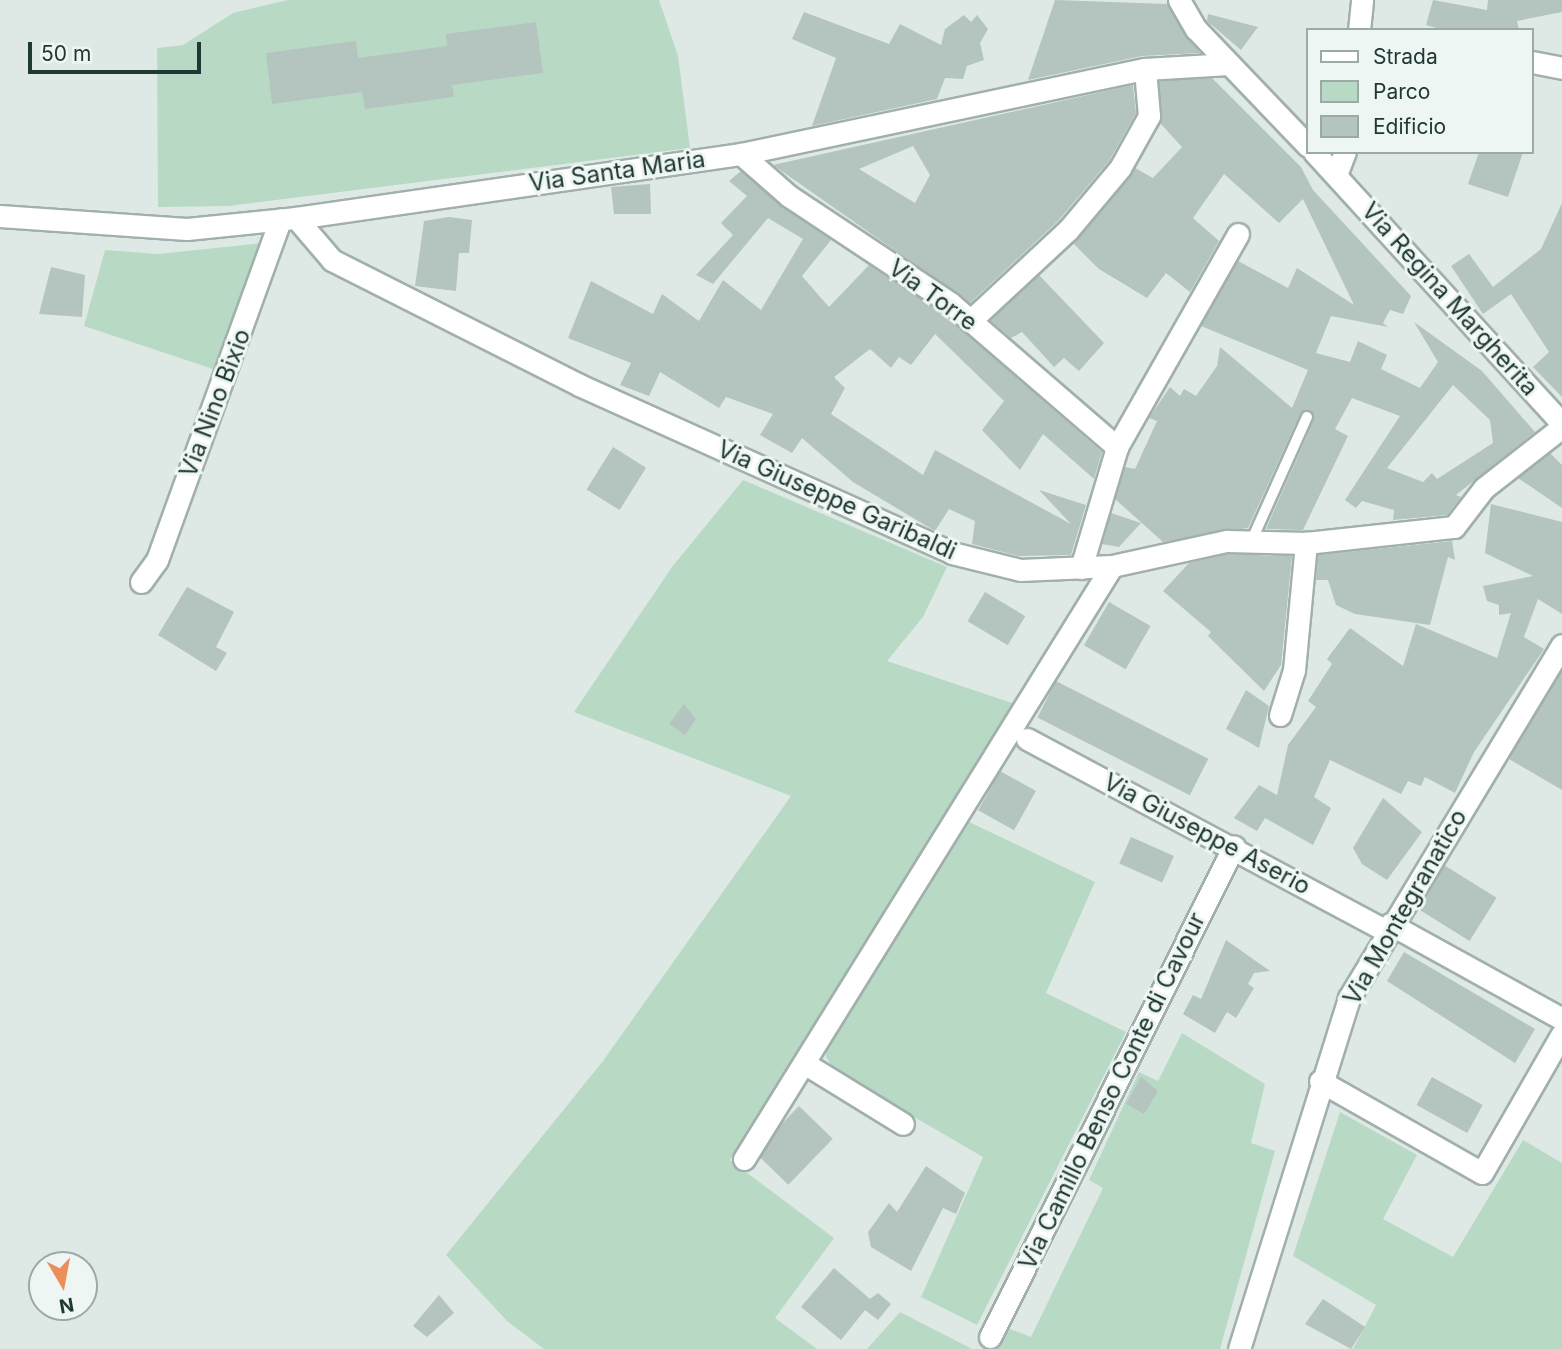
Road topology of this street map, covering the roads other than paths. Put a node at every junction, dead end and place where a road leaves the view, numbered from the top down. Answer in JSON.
{"nodes":[{"id":1,"x":1178,"y":0,"type":"edge"},
{"id":2,"x":1362,"y":0,"type":"edge"},
{"id":3,"x":1362,"y":28,"type":"edge"},
{"id":4,"x":1534,"y":62,"type":"edge"},
{"id":5,"x":1229,"y":64,"type":"junction"},
{"id":6,"x":1562,"y":68,"type":"edge"},
{"id":7,"x":1146,"y":69,"type":"junction"},
{"id":8,"x":1306,"y":144,"type":"edge"},
{"id":9,"x":741,"y":154,"type":"junction"},
{"id":10,"x":1316,"y":154,"type":"edge"},
{"id":11,"x":1344,"y":154,"type":"edge"},
{"id":12,"x":1336,"y":175,"type":"junction"},
{"id":13,"x":0,"y":216,"type":"edge"},
{"id":14,"x":288,"y":219,"type":"junction"},
{"id":15,"x":1238,"y":234,"type":"dead end"},
{"id":16,"x":970,"y":321,"type":"junction"},
{"id":17,"x":1307,"y":417,"type":"dead end"},
{"id":18,"x":1562,"y":426,"type":"edge"},
{"id":19,"x":1117,"y":447,"type":"junction"},
{"id":20,"x":1251,"y":542,"type":"junction"},
{"id":21,"x":1306,"y":543,"type":"junction"},
{"id":22,"x":1112,"y":566,"type":"junction"},
{"id":23,"x":1081,"y":568,"type":"junction"},
{"id":24,"x":141,"y":582,"type":"dead end"},
{"id":25,"x":1562,"y":645,"type":"edge"},
{"id":26,"x":1280,"y":715,"type":"dead end"},
{"id":27,"x":1027,"y":739,"type":"dead end"},
{"id":28,"x":1234,"y":846,"type":"junction"},
{"id":29,"x":1388,"y":928,"type":"junction"},
{"id":30,"x":1562,"y":1019,"type":"edge"},
{"id":31,"x":1562,"y":1034,"type":"edge"},
{"id":32,"x":804,"y":1063,"type":"junction"},
{"id":33,"x":1320,"y":1081,"type":"junction"},
{"id":34,"x":903,"y":1124,"type":"dead end"},
{"id":35,"x":744,"y":1159,"type":"dead end"},
{"id":36,"x":990,"y":1337,"type":"dead end"},
{"id":37,"x":1239,"y":1349,"type":"edge"}],
"edges":[{"from":1,"to":5,"type":"street"},
{"from":2,"to":3,"type":"street"},
{"from":4,"to":6,"type":"street"},
{"from":5,"to":7,"type":"street","name":"Via Santa Maria"},
{"from":5,"to":8,"type":"street"},
{"from":7,"to":9,"type":"street","name":"Via Santa Maria"},
{"from":7,"to":16,"type":"street"},
{"from":9,"to":14,"type":"street","name":"Via Santa Maria"},
{"from":9,"to":16,"type":"street","name":"Via Torre"},
{"from":10,"to":12,"type":"street","name":"Via Regina Margherita"},
{"from":11,"to":12,"type":"street"},
{"from":12,"to":18,"type":"street","name":"Via Regina Margherita"},
{"from":13,"to":14,"type":"street","name":"Via Santa Maria"},
{"from":14,"to":23,"type":"street","name":"Via Giuseppe Garibaldi"},
{"from":14,"to":24,"type":"street","name":"Via Nino Bixio"},
{"from":15,"to":19,"type":"street"},
{"from":16,"to":19,"type":"street","name":"Via Torre"},
{"from":17,"to":20,"type":"lane"},
{"from":18,"to":21,"type":"street","name":"Via Giuseppe Garibaldi"},
{"from":19,"to":23,"type":"street"},
{"from":20,"to":21,"type":"street","name":"Via Giuseppe Garibaldi"},
{"from":20,"to":22,"type":"street","name":"Via Giuseppe Garibaldi"},
{"from":21,"to":26,"type":"street"},
{"from":22,"to":23,"type":"street","name":"Via Giuseppe Garibaldi"},
{"from":22,"to":32,"type":"street"},
{"from":25,"to":29,"type":"street","name":"Via Montegranatico"},
{"from":27,"to":28,"type":"street","name":"Via Giuseppe Aserio"},
{"from":28,"to":29,"type":"street","name":"Via Giuseppe Aserio"},
{"from":28,"to":36,"type":"street","name":"Via Camillo Benso Conte di Cavour"},
{"from":29,"to":30,"type":"street","name":"Via Giuseppe Aserio"},
{"from":29,"to":33,"type":"street","name":"Via Montegranatico"},
{"from":31,"to":33,"type":"street"},
{"from":32,"to":34,"type":"street"},
{"from":32,"to":35,"type":"street"},
{"from":33,"to":37,"type":"street","name":"Via Montegranatico"}]}
